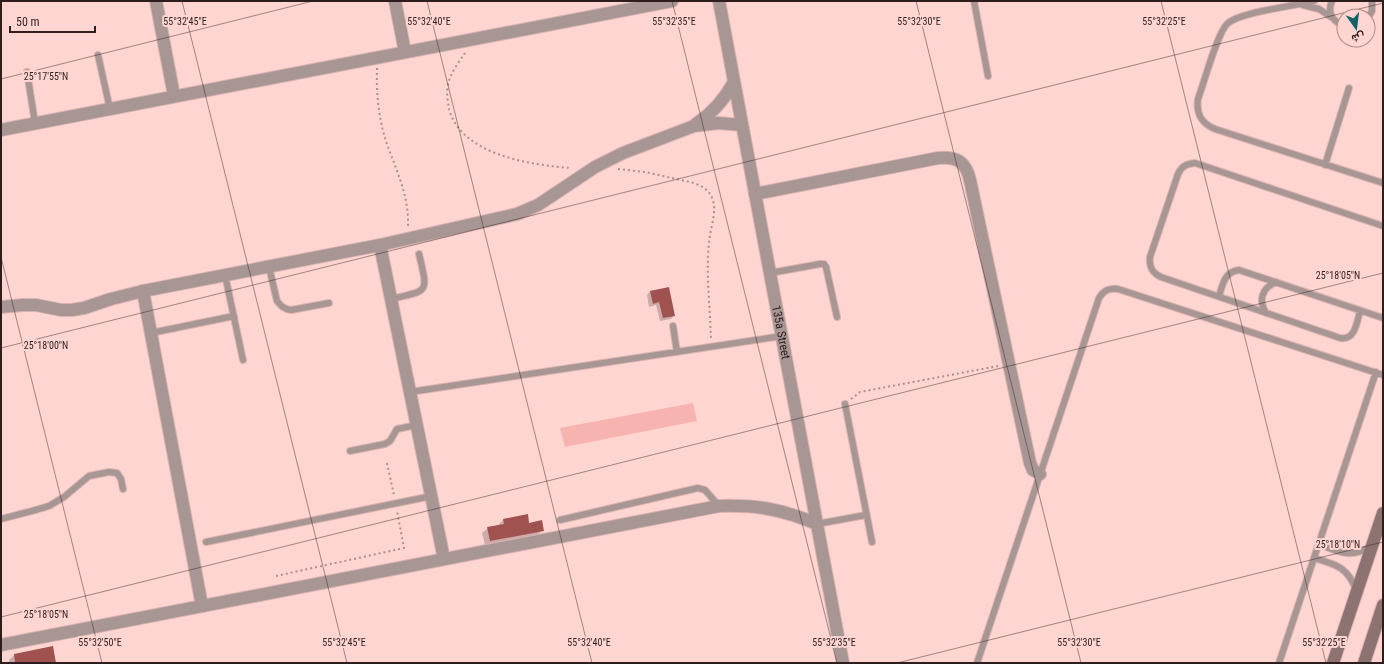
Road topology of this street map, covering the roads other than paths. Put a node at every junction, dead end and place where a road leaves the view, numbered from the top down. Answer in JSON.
{"nodes":[{"id":1,"x":156,"y":1,"type":"edge"},
{"id":2,"x":395,"y":1,"type":"edge"},
{"id":3,"x":672,"y":1,"type":"edge"},
{"id":4,"x":719,"y":1,"type":"edge"},
{"id":5,"x":974,"y":1,"type":"edge"},
{"id":6,"x":1314,"y":1,"type":"edge"},
{"id":7,"x":1332,"y":1,"type":"edge"},
{"id":8,"x":1298,"y":5,"type":"junction"},
{"id":9,"x":1331,"y":17,"type":"junction"},
{"id":10,"x":1336,"y":21,"type":"edge"},
{"id":11,"x":405,"y":52,"type":"junction"},
{"id":12,"x":98,"y":55,"type":"dead end"},
{"id":13,"x":27,"y":72,"type":"dead end"},
{"id":14,"x":988,"y":76,"type":"dead end"},
{"id":15,"x":734,"y":82,"type":"junction"},
{"id":16,"x":1350,"y":88,"type":"dead end"},
{"id":17,"x":174,"y":96,"type":"junction"},
{"id":18,"x":110,"y":109,"type":"junction"},
{"id":19,"x":35,"y":123,"type":"junction"},
{"id":20,"x":742,"y":125,"type":"junction"},
{"id":21,"x":694,"y":126,"type":"junction"},
{"id":22,"x":1,"y":130,"type":"edge"},
{"id":23,"x":1325,"y":165,"type":"junction"},
{"id":24,"x":1383,"y":183,"type":"edge"},
{"id":25,"x":755,"y":194,"type":"junction"},
{"id":26,"x":1383,"y":226,"type":"edge"},
{"id":27,"x":380,"y":245,"type":"junction"},
{"id":28,"x":419,"y":254,"type":"dead end"},
{"id":29,"x":269,"y":266,"type":"junction"},
{"id":30,"x":770,"y":273,"type":"junction"},
{"id":31,"x":225,"y":275,"type":"junction"},
{"id":32,"x":1276,"y":282,"type":"junction"},
{"id":33,"x":144,"y":291,"type":"junction"},
{"id":34,"x":1219,"y":296,"type":"junction"},
{"id":35,"x":391,"y":299,"type":"junction"},
{"id":36,"x":329,"y":304,"type":"dead end"},
{"id":37,"x":1,"y":307,"type":"edge"},
{"id":38,"x":1360,"y":311,"type":"junction"},
{"id":39,"x":1266,"y":313,"type":"junction"},
{"id":40,"x":234,"y":316,"type":"junction"},
{"id":41,"x":837,"y":317,"type":"dead end"},
{"id":42,"x":1383,"y":318,"type":"edge"},
{"id":43,"x":673,"y":326,"type":"dead end"},
{"id":44,"x":151,"y":333,"type":"junction"},
{"id":45,"x":782,"y":336,"type":"junction"},
{"id":46,"x":677,"y":352,"type":"junction"},
{"id":47,"x":243,"y":360,"type":"dead end"},
{"id":48,"x":1376,"y":372,"type":"junction"},
{"id":49,"x":1383,"y":375,"type":"edge"},
{"id":50,"x":410,"y":392,"type":"junction"},
{"id":51,"x":845,"y":404,"type":"road end"},
{"id":52,"x":417,"y":425,"type":"junction"},
{"id":53,"x":350,"y":451,"type":"dead end"},
{"id":54,"x":1040,"y":474,"type":"junction"},
{"id":55,"x":123,"y":489,"type":"dead end"},
{"id":56,"x":432,"y":496,"type":"junction"},
{"id":57,"x":719,"y":506,"type":"junction"},
{"id":58,"x":1383,"y":513,"type":"edge"},
{"id":59,"x":866,"y":516,"type":"junction"},
{"id":60,"x":1,"y":519,"type":"edge"},
{"id":61,"x":560,"y":520,"type":"dead end"},
{"id":62,"x":817,"y":524,"type":"junction"},
{"id":63,"x":206,"y":542,"type":"dead end"},
{"id":64,"x":872,"y":542,"type":"dead end"},
{"id":65,"x":1319,"y":544,"type":"junction"},
{"id":66,"x":1372,"y":545,"type":"junction"},
{"id":67,"x":1314,"y":558,"type":"junction"},
{"id":68,"x":444,"y":559,"type":"junction"},
{"id":69,"x":1357,"y":591,"type":"junction"},
{"id":70,"x":1383,"y":605,"type":"edge"},
{"id":71,"x":202,"y":606,"type":"junction"},
{"id":72,"x":1,"y":645,"type":"edge"},
{"id":73,"x":843,"y":663,"type":"edge"},
{"id":74,"x":977,"y":663,"type":"edge"},
{"id":75,"x":1279,"y":663,"type":"edge"},
{"id":76,"x":1333,"y":663,"type":"edge"},
{"id":77,"x":1364,"y":663,"type":"edge"}],
"edges":[{"from":1,"to":17,"type":"street"},
{"from":2,"to":11,"type":"street"},
{"from":3,"to":11,"type":"street"},
{"from":4,"to":15,"type":"street","name":"135a Street"},
{"from":5,"to":14,"type":"lane"},
{"from":6,"to":8,"type":"lane"},
{"from":7,"to":9,"type":"lane"},
{"from":8,"to":9,"type":"lane"},
{"from":8,"to":23,"type":"lane"},
{"from":9,"to":10,"type":"lane"},
{"from":11,"to":17,"type":"street"},
{"from":12,"to":18,"type":"lane"},
{"from":13,"to":19,"type":"lane"},
{"from":15,"to":20,"type":"street","name":"135a Street"},
{"from":15,"to":21,"type":"street"},
{"from":16,"to":23,"type":"lane"},
{"from":17,"to":18,"type":"street"},
{"from":18,"to":19,"type":"street"},
{"from":19,"to":22,"type":"street"},
{"from":20,"to":21,"type":"street"},
{"from":20,"to":25,"type":"street","name":"135a Street"},
{"from":21,"to":27,"type":"street"},
{"from":23,"to":24,"type":"lane"},
{"from":25,"to":30,"type":"street","name":"135a Street"},
{"from":25,"to":54,"type":"street"},
{"from":26,"to":34,"type":"lane"},
{"from":27,"to":29,"type":"street"},
{"from":27,"to":35,"type":"street"},
{"from":28,"to":35,"type":"lane"},
{"from":29,"to":31,"type":"street"},
{"from":29,"to":36,"type":"lane"},
{"from":30,"to":41,"type":"lane"},
{"from":30,"to":45,"type":"street","name":"135a Street"},
{"from":31,"to":33,"type":"street"},
{"from":31,"to":40,"type":"lane"},
{"from":32,"to":34,"type":"lane"},
{"from":32,"to":38,"type":"lane"},
{"from":32,"to":39,"type":"lane"},
{"from":33,"to":37,"type":"street"},
{"from":33,"to":44,"type":"street"},
{"from":34,"to":39,"type":"lane"},
{"from":35,"to":50,"type":"street"},
{"from":38,"to":39,"type":"lane"},
{"from":38,"to":42,"type":"lane"},
{"from":40,"to":44,"type":"lane"},
{"from":40,"to":47,"type":"lane"},
{"from":43,"to":46,"type":"lane"},
{"from":44,"to":71,"type":"street"},
{"from":45,"to":46,"type":"lane"},
{"from":45,"to":62,"type":"street","name":"135a Street"},
{"from":46,"to":50,"type":"lane"},
{"from":48,"to":49,"type":"lane"},
{"from":48,"to":54,"type":"lane"},
{"from":48,"to":65,"type":"lane"},
{"from":50,"to":52,"type":"street"},
{"from":51,"to":59,"type":"lane"},
{"from":52,"to":53,"type":"lane"},
{"from":52,"to":56,"type":"street"},
{"from":54,"to":74,"type":"lane"},
{"from":55,"to":60,"type":"lane"},
{"from":56,"to":63,"type":"lane"},
{"from":56,"to":68,"type":"street"},
{"from":57,"to":61,"type":"lane"},
{"from":57,"to":62,"type":"street"},
{"from":57,"to":68,"type":"street"},
{"from":58,"to":66,"type":"street"},
{"from":59,"to":62,"type":"lane"},
{"from":59,"to":64,"type":"lane"},
{"from":62,"to":73,"type":"street","name":"135a Street"},
{"from":65,"to":66,"type":"lane"},
{"from":65,"to":67,"type":"lane"},
{"from":66,"to":69,"type":"street"},
{"from":67,"to":69,"type":"lane"},
{"from":67,"to":75,"type":"lane"},
{"from":68,"to":71,"type":"street"},
{"from":69,"to":76,"type":"street"},
{"from":70,"to":77,"type":"street"},
{"from":71,"to":72,"type":"street"}]}
